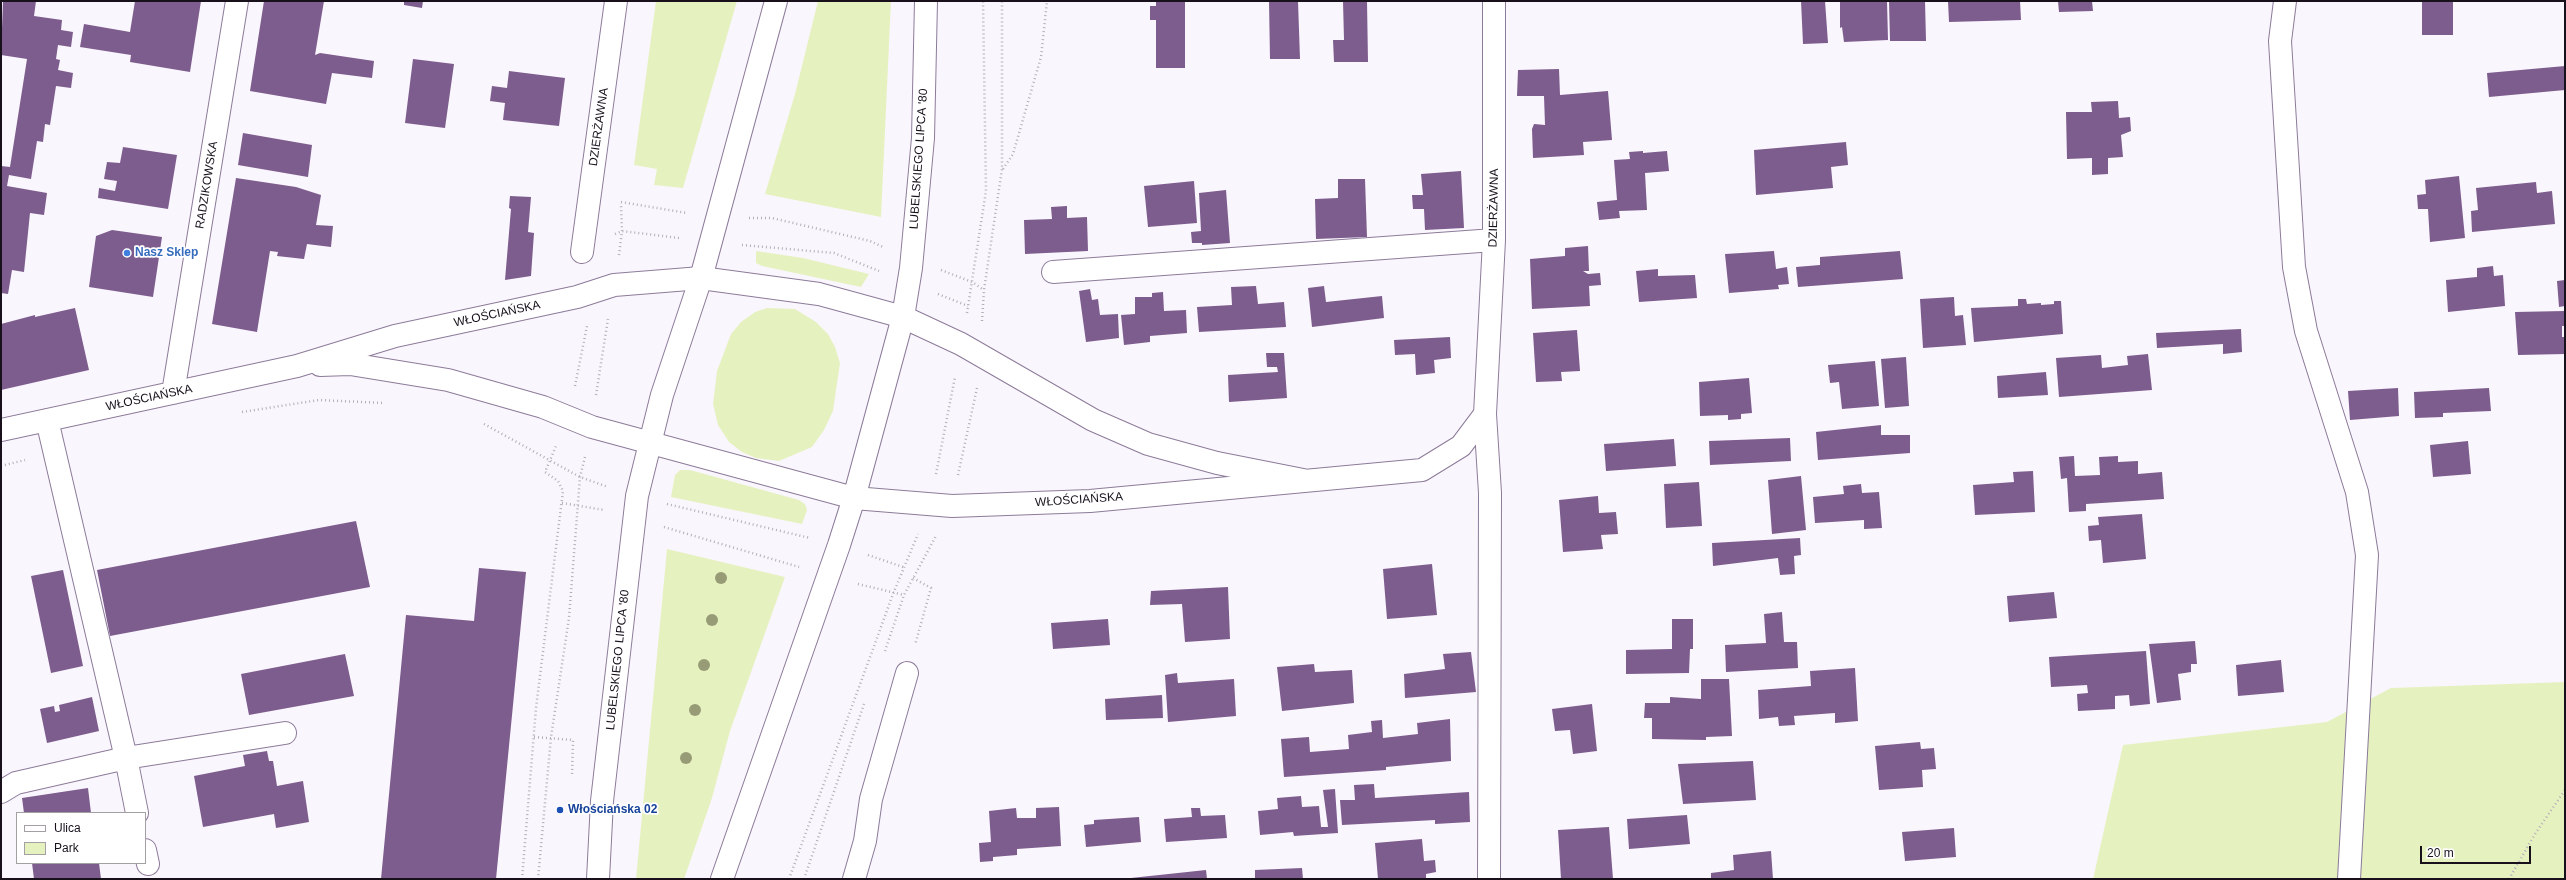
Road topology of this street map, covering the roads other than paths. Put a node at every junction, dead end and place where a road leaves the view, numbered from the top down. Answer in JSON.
{"nodes":[{"id":1,"x":237,"y":1,"type":"edge"},
{"id":2,"x":616,"y":1,"type":"edge"},
{"id":3,"x":776,"y":1,"type":"edge"},
{"id":4,"x":926,"y":1,"type":"edge"},
{"id":5,"x":1494,"y":1,"type":"edge"},
{"id":6,"x":2285,"y":1,"type":"edge"},
{"id":7,"x":1494,"y":240,"type":"junction"},
{"id":8,"x":582,"y":252,"type":"dead end"},
{"id":9,"x":1053,"y":272,"type":"dead end"},
{"id":10,"x":701,"y":278,"type":"junction"},
{"id":11,"x":903,"y":317,"type":"junction"},
{"id":12,"x":297,"y":366,"type":"junction"},
{"id":13,"x":173,"y":393,"type":"junction"},
{"id":14,"x":1485,"y":414,"type":"junction"},
{"id":15,"x":47,"y":420,"type":"junction"},
{"id":16,"x":1,"y":430,"type":"edge"},
{"id":17,"x":650,"y":442,"type":"junction"},
{"id":18,"x":1303,"y":480,"type":"junction"},
{"id":19,"x":854,"y":498,"type":"junction"},
{"id":20,"x":907,"y":673,"type":"road end"},
{"id":21,"x":285,"y":733,"type":"dead end"},
{"id":22,"x":126,"y":758,"type":"junction"},
{"id":23,"x":1,"y":792,"type":"edge"},
{"id":24,"x":137,"y":812,"type":"edge"},
{"id":25,"x":598,"y":879,"type":"edge"},
{"id":26,"x":722,"y":879,"type":"edge"},
{"id":27,"x":854,"y":879,"type":"edge"},
{"id":28,"x":1489,"y":879,"type":"edge"},
{"id":29,"x":2350,"y":879,"type":"edge"}],
"edges":[{"from":1,"to":13,"type":"street","name":"RADZIKOWSKA"},
{"from":2,"to":8,"type":"street","name":"DZIERŻAWNA"},
{"from":3,"to":10,"type":"street"},
{"from":4,"to":11,"type":"street","name":"LUBELSKIEGO LIPCA '80"},
{"from":5,"to":7,"type":"street","name":"DZIERŻAWNA"},
{"from":6,"to":29,"type":"street"},
{"from":7,"to":9,"type":"street"},
{"from":7,"to":14,"type":"street","name":"DZIERŻAWNA"},
{"from":10,"to":11,"type":"street","name":"WŁOŚCIAŃSKA"},
{"from":10,"to":12,"type":"street","name":"WŁOŚCIAŃSKA"},
{"from":10,"to":17,"type":"street","name":"LUBELSKIEGO LIPCA '80"},
{"from":11,"to":18,"type":"street","name":"WŁOŚCIAŃSKA"},
{"from":11,"to":19,"type":"street","name":"LUBELSKIEGO LIPCA '80"},
{"from":12,"to":13,"type":"street","name":"WŁOŚCIAŃSKA"},
{"from":12,"to":17,"type":"street","name":"WŁOŚCIAŃSKA"},
{"from":13,"to":15,"type":"street","name":"WŁOŚCIAŃSKA"},
{"from":14,"to":18,"type":"street","name":"WŁOŚCIAŃSKA"},
{"from":14,"to":28,"type":"street","name":"DZIERŻAWNA"},
{"from":15,"to":16,"type":"street","name":"WŁOŚCIAŃSKA"},
{"from":15,"to":22,"type":"street"},
{"from":17,"to":19,"type":"street","name":"WŁOŚCIAŃSKA"},
{"from":17,"to":25,"type":"street","name":"LUBELSKIEGO LIPCA '80"},
{"from":18,"to":19,"type":"street","name":"WŁOŚCIAŃSKA"},
{"from":19,"to":26,"type":"street"},
{"from":20,"to":27,"type":"street"},
{"from":21,"to":22,"type":"street"},
{"from":22,"to":23,"type":"street"},
{"from":22,"to":24,"type":"street"}]}
